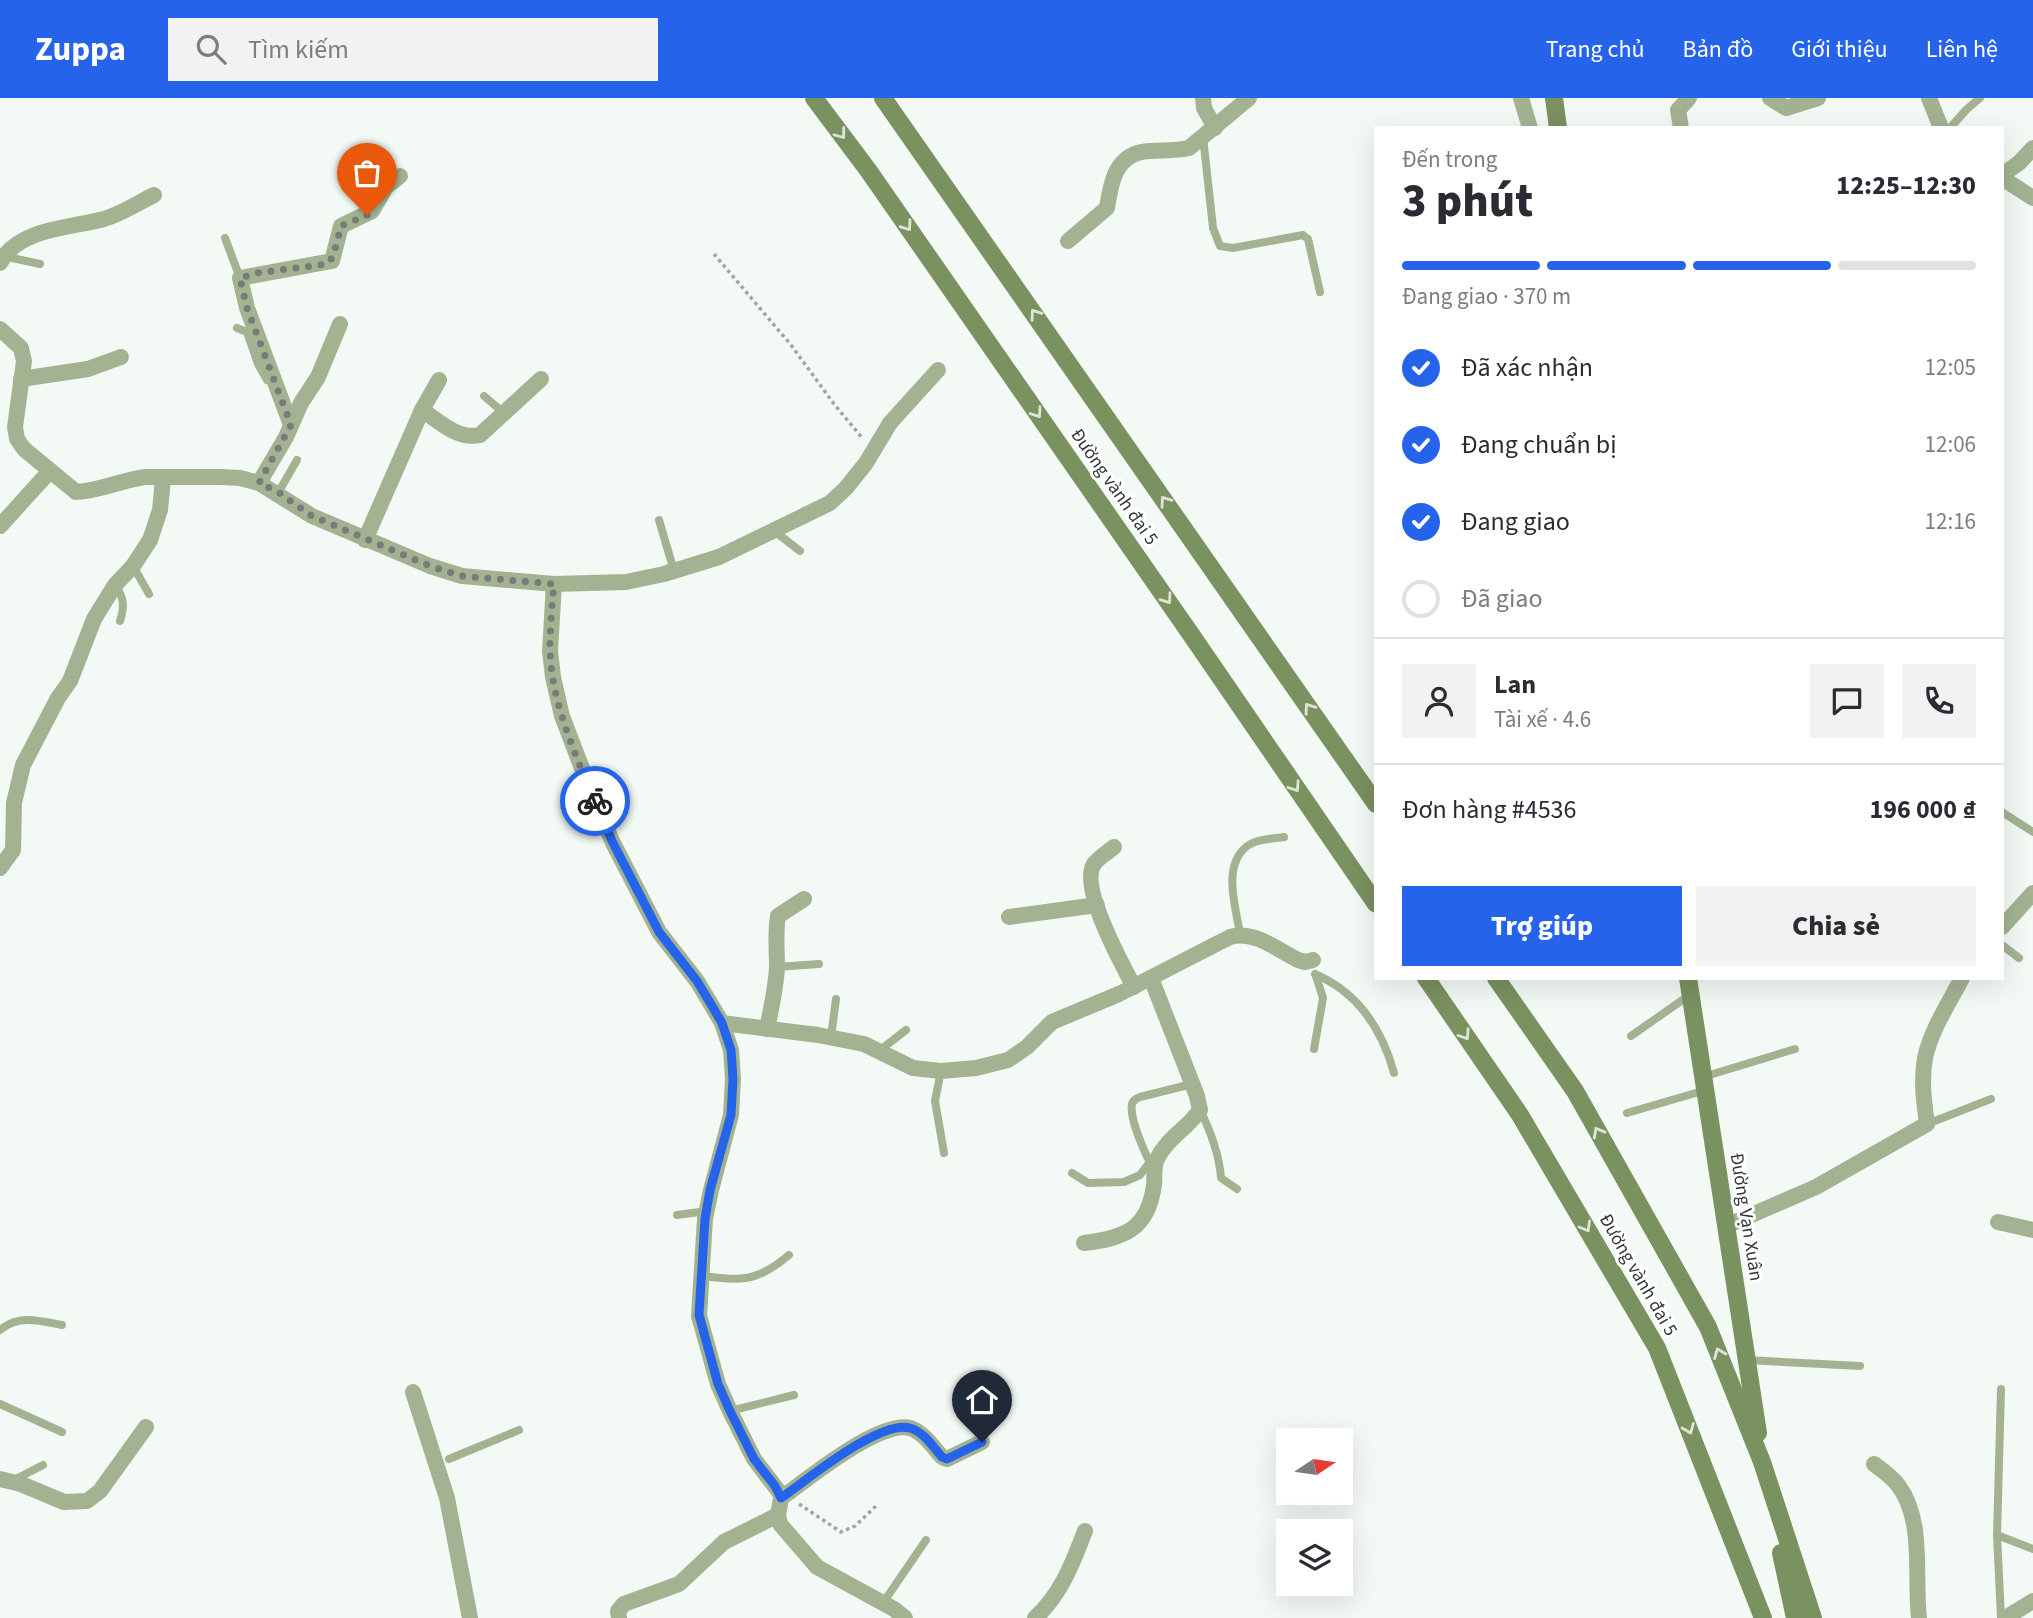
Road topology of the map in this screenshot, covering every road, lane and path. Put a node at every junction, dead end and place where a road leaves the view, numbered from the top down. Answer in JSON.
{"nodes":[{"id":1,"x":814,"y":98,"type":"edge"},
{"id":2,"x":883,"y":98,"type":"edge"},
{"id":3,"x":1203,"y":98,"type":"edge"},
{"id":4,"x":1249,"y":98,"type":"edge"},
{"id":5,"x":1521,"y":98,"type":"edge"},
{"id":6,"x":1554,"y":98,"type":"edge"},
{"id":7,"x":1689,"y":98,"type":"edge"},
{"id":8,"x":1770,"y":98,"type":"edge"},
{"id":9,"x":1818,"y":98,"type":"edge"},
{"id":10,"x":1929,"y":98,"type":"edge"},
{"id":11,"x":1980,"y":98,"type":"edge"},
{"id":12,"x":1529,"y":126,"type":"edge"},
{"id":13,"x":1558,"y":126,"type":"edge"},
{"id":14,"x":1681,"y":126,"type":"edge"},
{"id":15,"x":1940,"y":126,"type":"edge"},
{"id":16,"x":1952,"y":126,"type":"edge"},
{"id":17,"x":1209,"y":132,"type":"junction"},
{"id":18,"x":2033,"y":148,"type":"edge"},
{"id":19,"x":2004,"y":174,"type":"edge"},
{"id":20,"x":400,"y":176,"type":"dead end"},
{"id":21,"x":2004,"y":177,"type":"edge"},
{"id":22,"x":154,"y":195,"type":"dead end"},
{"id":23,"x":2033,"y":198,"type":"edge"},
{"id":24,"x":225,"y":238,"type":"dead end"},
{"id":25,"x":1068,"y":241,"type":"dead end"},
{"id":26,"x":714,"y":254,"type":"dead end"},
{"id":27,"x":2,"y":260,"type":"edge"},
{"id":28,"x":40,"y":264,"type":"dead end"},
{"id":29,"x":240,"y":278,"type":"junction"},
{"id":30,"x":1320,"y":292,"type":"dead end"},
{"id":31,"x":340,"y":324,"type":"dead end"},
{"id":32,"x":237,"y":328,"type":"dead end"},
{"id":33,"x":0,"y":329,"type":"edge"},
{"id":34,"x":121,"y":357,"type":"dead end"},
{"id":35,"x":938,"y":370,"type":"dead end"},
{"id":36,"x":21,"y":379,"type":"junction"},
{"id":37,"x":541,"y":379,"type":"dead end"},
{"id":38,"x":439,"y":380,"type":"dead end"},
{"id":39,"x":279,"y":396,"type":"junction"},
{"id":40,"x":484,"y":396,"type":"dead end"},
{"id":41,"x":422,"y":410,"type":"junction"},
{"id":42,"x":505,"y":414,"type":"junction"},
{"id":43,"x":291,"y":425,"type":"junction"},
{"id":44,"x":873,"y":451,"type":"junction"},
{"id":45,"x":297,"y":460,"type":"dead end"},
{"id":46,"x":50,"y":471,"type":"junction"},
{"id":47,"x":163,"y":479,"type":"junction"},
{"id":48,"x":259,"y":483,"type":"junction"},
{"id":49,"x":278,"y":492,"type":"junction"},
{"id":50,"x":659,"y":520,"type":"dead end"},
{"id":51,"x":0,"y":526,"type":"edge"},
{"id":52,"x":773,"y":530,"type":"junction"},
{"id":53,"x":365,"y":540,"type":"junction"},
{"id":54,"x":800,"y":551,"type":"dead end"},
{"id":55,"x":133,"y":566,"type":"junction"},
{"id":56,"x":674,"y":571,"type":"junction"},
{"id":57,"x":554,"y":584,"type":"junction"},
{"id":58,"x":115,"y":585,"type":"junction"},
{"id":59,"x":149,"y":594,"type":"dead end"},
{"id":60,"x":120,"y":621,"type":"dead end"},
{"id":61,"x":1374,"y":801,"type":"edge"},
{"id":62,"x":2004,"y":813,"type":"edge"},
{"id":63,"x":2033,"y":832,"type":"edge"},
{"id":64,"x":1284,"y":837,"type":"dead end"},
{"id":65,"x":1114,"y":847,"type":"dead end"},
{"id":66,"x":0,"y":868,"type":"edge"},
{"id":67,"x":2033,"y":892,"type":"edge"},
{"id":68,"x":804,"y":899,"type":"dead end"},
{"id":69,"x":1374,"y":901,"type":"edge"},
{"id":70,"x":1097,"y":905,"type":"junction"},
{"id":71,"x":1009,"y":917,"type":"dead end"},
{"id":72,"x":2004,"y":925,"type":"edge"},
{"id":73,"x":1240,"y":934,"type":"junction"},
{"id":74,"x":2004,"y":946,"type":"edge"},
{"id":75,"x":2020,"y":958,"type":"dead end"},
{"id":76,"x":818,"y":964,"type":"dead end"},
{"id":77,"x":1311,"y":966,"type":"junction"},
{"id":78,"x":777,"y":967,"type":"junction"},
{"id":79,"x":1151,"y":978,"type":"junction"},
{"id":80,"x":1427,"y":980,"type":"edge"},
{"id":81,"x":1497,"y":980,"type":"edge"},
{"id":82,"x":1961,"y":980,"type":"edge"},
{"id":83,"x":1689,"y":986,"type":"edge"},
{"id":84,"x":1133,"y":987,"type":"junction"},
{"id":85,"x":836,"y":999,"type":"dead end"},
{"id":86,"x":722,"y":1023,"type":"junction"},
{"id":87,"x":767,"y":1029,"type":"junction"},
{"id":88,"x":906,"y":1030,"type":"dead end"},
{"id":89,"x":1631,"y":1036,"type":"dead end"},
{"id":90,"x":831,"y":1037,"type":"junction"},
{"id":91,"x":1314,"y":1049,"type":"dead end"},
{"id":92,"x":1795,"y":1049,"type":"dead end"},
{"id":93,"x":879,"y":1051,"type":"junction"},
{"id":94,"x":941,"y":1071,"type":"junction"},
{"id":95,"x":1394,"y":1073,"type":"dead end"},
{"id":96,"x":1192,"y":1084,"type":"junction"},
{"id":97,"x":1704,"y":1084,"type":"junction"},
{"id":98,"x":1991,"y":1099,"type":"dead end"},
{"id":99,"x":1200,"y":1110,"type":"junction"},
{"id":100,"x":1627,"y":1113,"type":"dead end"},
{"id":101,"x":1927,"y":1124,"type":"junction"},
{"id":102,"x":944,"y":1153,"type":"dead end"},
{"id":103,"x":1152,"y":1167,"type":"junction"},
{"id":104,"x":1072,"y":1173,"type":"dead end"},
{"id":105,"x":1237,"y":1189,"type":"dead end"},
{"id":106,"x":707,"y":1211,"type":"junction"},
{"id":107,"x":677,"y":1215,"type":"dead end"},
{"id":108,"x":1998,"y":1222,"type":"dead end"},
{"id":109,"x":1726,"y":1226,"type":"junction"},
{"id":110,"x":2033,"y":1230,"type":"edge"},
{"id":111,"x":1084,"y":1243,"type":"dead end"},
{"id":112,"x":789,"y":1255,"type":"dead end"},
{"id":113,"x":702,"y":1276,"type":"junction"},
{"id":114,"x":62,"y":1325,"type":"dead end"},
{"id":115,"x":0,"y":1329,"type":"edge"},
{"id":116,"x":1747,"y":1360,"type":"junction"},
{"id":117,"x":1860,"y":1366,"type":"dead end"},
{"id":118,"x":2001,"y":1389,"type":"dead end"},
{"id":119,"x":413,"y":1392,"type":"dead end"},
{"id":120,"x":794,"y":1395,"type":"dead end"},
{"id":121,"x":0,"y":1404,"type":"edge"},
{"id":122,"x":730,"y":1411,"type":"junction"},
{"id":123,"x":146,"y":1427,"type":"dead end"},
{"id":124,"x":519,"y":1430,"type":"dead end"},
{"id":125,"x":62,"y":1432,"type":"dead end"},
{"id":126,"x":982,"y":1442,"type":"dead end"},
{"id":127,"x":442,"y":1461,"type":"junction"},
{"id":128,"x":1762,"y":1462,"type":"junction"},
{"id":129,"x":1874,"y":1464,"type":"dead end"},
{"id":130,"x":43,"y":1465,"type":"dead end"},
{"id":131,"x":6,"y":1480,"type":"edge"},
{"id":132,"x":783,"y":1497,"type":"junction"},
{"id":133,"x":876,"y":1506,"type":"dead end"},
{"id":134,"x":778,"y":1515,"type":"junction"},
{"id":135,"x":1085,"y":1531,"type":"dead end"},
{"id":136,"x":1997,"y":1535,"type":"junction"},
{"id":137,"x":926,"y":1540,"type":"dead end"},
{"id":138,"x":2033,"y":1549,"type":"edge"},
{"id":139,"x":2033,"y":1601,"type":"edge"},
{"id":140,"x":883,"y":1603,"type":"junction"},
{"id":141,"x":470,"y":1618,"type":"edge"},
{"id":142,"x":619,"y":1618,"type":"edge"},
{"id":143,"x":905,"y":1618,"type":"edge"},
{"id":144,"x":1035,"y":1618,"type":"edge"},
{"id":145,"x":1763,"y":1618,"type":"edge"},
{"id":146,"x":1795,"y":1618,"type":"edge"},
{"id":147,"x":1813,"y":1618,"type":"edge"},
{"id":148,"x":1919,"y":1618,"type":"edge"},
{"id":149,"x":2003,"y":1618,"type":"edge"}],
"edges":[{"from":1,"to":69,"type":"main road","name":"Đường vành đai 5","one_way":true},
{"from":61,"to":2,"type":"main road","name":"Đường vành đai 5","one_way":true},
{"from":3,"to":17,"type":"street"},
{"from":4,"to":17,"type":"street"},
{"from":5,"to":12,"type":"street"},
{"from":6,"to":13,"type":"main road"},
{"from":7,"to":14,"type":"street"},
{"from":8,"to":9,"type":"street"},
{"from":10,"to":15,"type":"street"},
{"from":11,"to":16,"type":"lane"},
{"from":17,"to":25,"type":"street"},
{"from":17,"to":30,"type":"lane"},
{"from":18,"to":19,"type":"street"},
{"from":20,"to":29,"type":"street"},
{"from":21,"to":23,"type":"street"},
{"from":22,"to":27,"type":"street"},
{"from":24,"to":29,"type":"lane"},
{"from":26,"to":44,"type":"path"},
{"from":27,"to":28,"type":"lane"},
{"from":29,"to":39,"type":"street"},
{"from":31,"to":43,"type":"street"},
{"from":32,"to":39,"type":"lane"},
{"from":33,"to":36,"type":"street"},
{"from":34,"to":36,"type":"street"},
{"from":35,"to":44,"type":"street"},
{"from":36,"to":46,"type":"street"},
{"from":37,"to":42,"type":"street"},
{"from":38,"to":41,"type":"street"},
{"from":39,"to":43,"type":"street"},
{"from":40,"to":42,"type":"lane"},
{"from":41,"to":42,"type":"street"},
{"from":41,"to":53,"type":"street"},
{"from":43,"to":48,"type":"street"},
{"from":44,"to":52,"type":"street"},
{"from":45,"to":49,"type":"lane"},
{"from":46,"to":47,"type":"street"},
{"from":46,"to":51,"type":"street"},
{"from":47,"to":48,"type":"street"},
{"from":47,"to":55,"type":"street"},
{"from":48,"to":49,"type":"street"},
{"from":49,"to":53,"type":"street"},
{"from":50,"to":56,"type":"lane"},
{"from":52,"to":54,"type":"lane"},
{"from":52,"to":56,"type":"street"},
{"from":53,"to":57,"type":"street"},
{"from":55,"to":58,"type":"street"},
{"from":55,"to":59,"type":"lane"},
{"from":56,"to":57,"type":"street"},
{"from":57,"to":86,"type":"street"},
{"from":58,"to":60,"type":"lane"},
{"from":58,"to":66,"type":"street"},
{"from":62,"to":63,"type":"lane"},
{"from":64,"to":73,"type":"lane"},
{"from":65,"to":70,"type":"street"},
{"from":67,"to":72,"type":"street"},
{"from":68,"to":78,"type":"street"},
{"from":70,"to":71,"type":"street"},
{"from":70,"to":84,"type":"street"},
{"from":73,"to":77,"type":"street"},
{"from":73,"to":79,"type":"street"},
{"from":74,"to":75,"type":"lane"},
{"from":76,"to":78,"type":"lane"},
{"from":77,"to":91,"type":"lane"},
{"from":77,"to":95,"type":"lane"},
{"from":78,"to":87,"type":"street"},
{"from":79,"to":84,"type":"street"},
{"from":79,"to":96,"type":"street"},
{"from":80,"to":145,"type":"main road","name":"Đường vành đai 5","one_way":true},
{"from":128,"to":81,"type":"main road","name":"Đường vành đai 5","one_way":true},
{"from":82,"to":101,"type":"street"},
{"from":83,"to":89,"type":"lane"},
{"from":83,"to":97,"type":"main road","name":"Đường Vạn Xuân"},
{"from":84,"to":94,"type":"street"},
{"from":85,"to":90,"type":"lane"},
{"from":86,"to":87,"type":"street"},
{"from":86,"to":106,"type":"street"},
{"from":87,"to":90,"type":"street"},
{"from":88,"to":93,"type":"lane"},
{"from":90,"to":93,"type":"street"},
{"from":92,"to":97,"type":"lane"},
{"from":93,"to":94,"type":"street"},
{"from":94,"to":102,"type":"lane"},
{"from":96,"to":99,"type":"street"},
{"from":96,"to":103,"type":"lane"},
{"from":97,"to":100,"type":"lane"},
{"from":97,"to":109,"type":"main road","name":"Đường Vạn Xuân"},
{"from":98,"to":101,"type":"lane"},
{"from":99,"to":103,"type":"street"},
{"from":99,"to":105,"type":"lane"},
{"from":101,"to":109,"type":"street"},
{"from":103,"to":104,"type":"lane"},
{"from":103,"to":111,"type":"street"},
{"from":106,"to":107,"type":"lane"},
{"from":106,"to":113,"type":"street"},
{"from":108,"to":110,"type":"street"},
{"from":109,"to":116,"type":"main road","name":"Đường Vạn Xuân"},
{"from":112,"to":113,"type":"lane"},
{"from":113,"to":122,"type":"street"},
{"from":114,"to":115,"type":"lane"},
{"from":116,"to":117,"type":"lane"},
{"from":116,"to":128,"type":"main road","name":"Đường Vạn Xuân"},
{"from":118,"to":136,"type":"lane"},
{"from":119,"to":127,"type":"street"},
{"from":120,"to":122,"type":"lane"},
{"from":121,"to":125,"type":"lane"},
{"from":122,"to":132,"type":"street"},
{"from":123,"to":131,"type":"street"},
{"from":124,"to":127,"type":"lane"},
{"from":126,"to":132,"type":"street"},
{"from":127,"to":141,"type":"street"},
{"from":128,"to":146,"type":"main road","name":"Đường Vạn Xuân"},
{"from":128,"to":147,"type":"main road","name":"Đường Vạn Xuân"},
{"from":129,"to":148,"type":"street"},
{"from":130,"to":131,"type":"lane"},
{"from":132,"to":133,"type":"path"},
{"from":132,"to":134,"type":"street"},
{"from":134,"to":140,"type":"street"},
{"from":134,"to":142,"type":"street"},
{"from":135,"to":144,"type":"street"},
{"from":136,"to":138,"type":"lane"},
{"from":136,"to":149,"type":"lane"},
{"from":137,"to":140,"type":"lane"},
{"from":139,"to":149,"type":"street"},
{"from":140,"to":143,"type":"street"}]}
